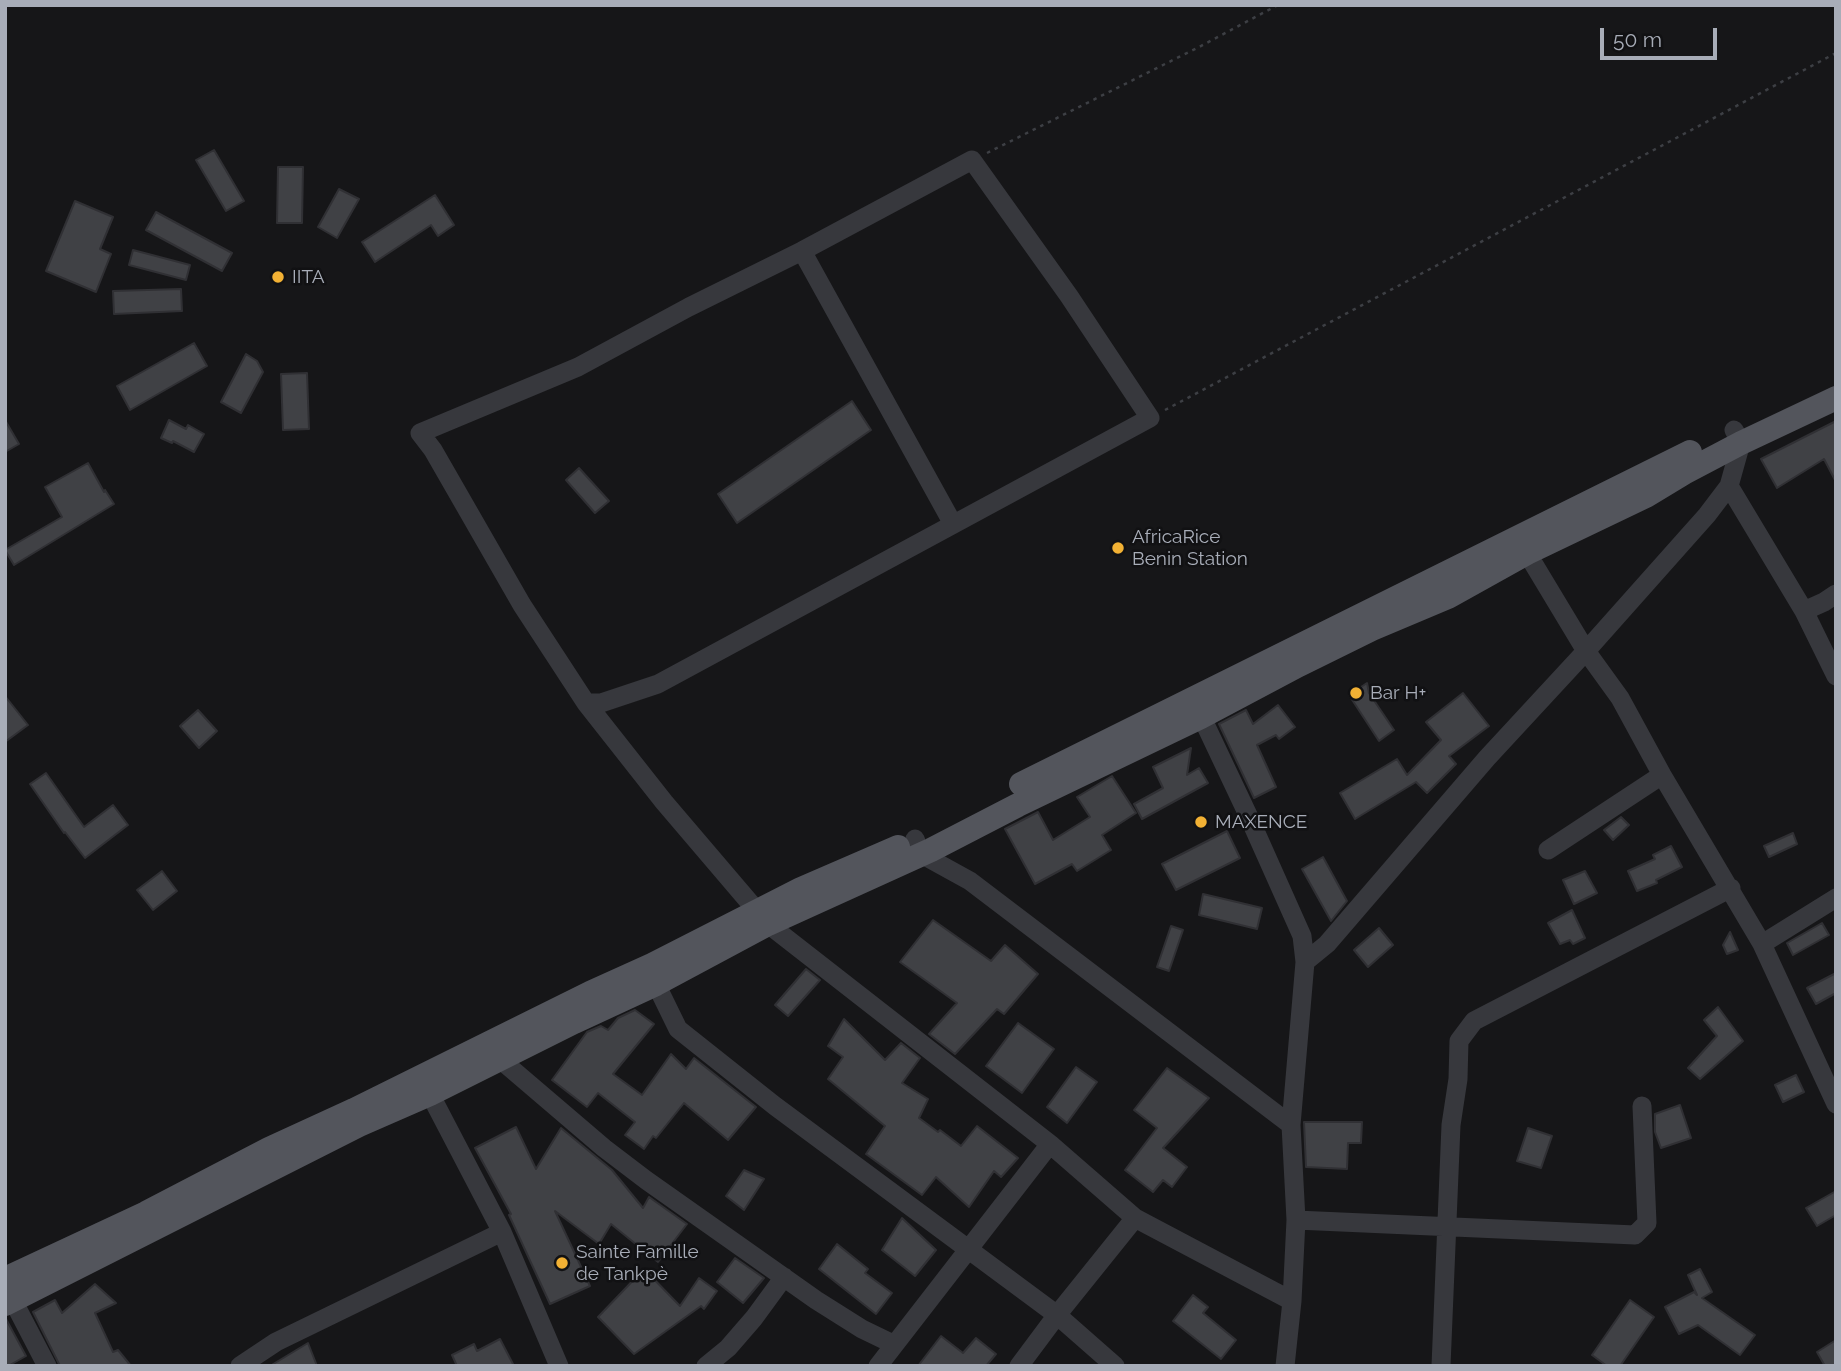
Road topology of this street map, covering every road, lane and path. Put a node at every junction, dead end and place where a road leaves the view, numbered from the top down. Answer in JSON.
{"nodes":[{"id":1,"x":1278,"y":5,"type":"edge"},
{"id":2,"x":1836,"y":53,"type":"edge"},
{"id":3,"x":972,"y":160,"type":"junction"},
{"id":4,"x":802,"y":251,"type":"junction"},
{"id":5,"x":1836,"y":381,"type":"edge"},
{"id":6,"x":1836,"y":398,"type":"edge"},
{"id":7,"x":1150,"y":418,"type":"junction"},
{"id":8,"x":1737,"y":436,"type":"junction"},
{"id":9,"x":1729,"y":486,"type":"junction"},
{"id":10,"x":953,"y":524,"type":"junction"},
{"id":11,"x":1523,"y":544,"type":"junction"},
{"id":12,"x":1836,"y":594,"type":"edge"},
{"id":13,"x":1804,"y":611,"type":"junction"},
{"id":14,"x":1586,"y":651,"type":"junction"},
{"id":15,"x":1836,"y":676,"type":"edge"},
{"id":16,"x":586,"y":703,"type":"junction"},
{"id":17,"x":1197,"y":708,"type":"junction"},
{"id":18,"x":1662,"y":775,"type":"junction"},
{"id":19,"x":918,"y":847,"type":"junction"},
{"id":20,"x":1548,"y":850,"type":"dead end"},
{"id":21,"x":1731,"y":888,"type":"junction"},
{"id":22,"x":1836,"y":898,"type":"edge"},
{"id":23,"x":762,"y":918,"type":"junction"},
{"id":24,"x":1762,"y":944,"type":"junction"},
{"id":25,"x":1305,"y":962,"type":"junction"},
{"id":26,"x":654,"y":974,"type":"junction"},
{"id":27,"x":496,"y":1051,"type":"junction"},
{"id":28,"x":430,"y":1082,"type":"junction"},
{"id":29,"x":1836,"y":1104,"type":"edge"},
{"id":30,"x":1642,"y":1106,"type":"dead end"},
{"id":31,"x":1291,"y":1125,"type":"junction"},
{"id":32,"x":1050,"y":1144,"type":"junction"},
{"id":33,"x":1135,"y":1218,"type":"junction"},
{"id":34,"x":1296,"y":1220,"type":"junction"},
{"id":35,"x":1446,"y":1227,"type":"junction"},
{"id":36,"x":502,"y":1231,"type":"junction"},
{"id":37,"x":969,"y":1249,"type":"junction"},
{"id":38,"x":784,"y":1277,"type":"junction"},
{"id":39,"x":7,"y":1292,"type":"edge"},
{"id":40,"x":1292,"y":1301,"type":"junction"},
{"id":41,"x":1057,"y":1315,"type":"junction"},
{"id":42,"x":894,"y":1344,"type":"junction"},
{"id":43,"x":47,"y":1366,"type":"edge"},
{"id":44,"x":240,"y":1366,"type":"edge"},
{"id":45,"x":559,"y":1366,"type":"edge"},
{"id":46,"x":706,"y":1366,"type":"edge"},
{"id":47,"x":878,"y":1366,"type":"edge"},
{"id":48,"x":1018,"y":1366,"type":"edge"},
{"id":49,"x":1115,"y":1366,"type":"edge"},
{"id":50,"x":1285,"y":1366,"type":"edge"},
{"id":51,"x":1441,"y":1366,"type":"edge"}],
"edges":[{"from":1,"to":3,"type":"path"},
{"from":2,"to":7,"type":"path"},
{"from":3,"to":4,"type":"street"},
{"from":3,"to":7,"type":"street"},
{"from":4,"to":10,"type":"street"},
{"from":4,"to":16,"type":"street"},
{"from":5,"to":8,"type":"main road"},
{"from":6,"to":8,"type":"main road"},
{"from":7,"to":10,"type":"street"},
{"from":8,"to":9,"type":"street"},
{"from":8,"to":11,"type":"main road"},
{"from":9,"to":13,"type":"street"},
{"from":9,"to":14,"type":"street"},
{"from":10,"to":16,"type":"street"},
{"from":11,"to":14,"type":"street"},
{"from":11,"to":17,"type":"main road"},
{"from":12,"to":13,"type":"street"},
{"from":13,"to":15,"type":"street"},
{"from":14,"to":18,"type":"street"},
{"from":14,"to":25,"type":"street"},
{"from":16,"to":23,"type":"street"},
{"from":17,"to":19,"type":"main road"},
{"from":17,"to":25,"type":"street"},
{"from":18,"to":20,"type":"street"},
{"from":18,"to":21,"type":"street"},
{"from":19,"to":23,"type":"main road"},
{"from":19,"to":31,"type":"street"},
{"from":21,"to":24,"type":"street"},
{"from":21,"to":35,"type":"street"},
{"from":22,"to":24,"type":"street"},
{"from":23,"to":26,"type":"main road"},
{"from":23,"to":32,"type":"street"},
{"from":24,"to":29,"type":"street"},
{"from":25,"to":31,"type":"street"},
{"from":26,"to":27,"type":"main road"},
{"from":26,"to":37,"type":"street"},
{"from":27,"to":28,"type":"main road"},
{"from":27,"to":38,"type":"street"},
{"from":28,"to":36,"type":"street"},
{"from":28,"to":39,"type":"main road"},
{"from":30,"to":35,"type":"street"},
{"from":31,"to":34,"type":"street"},
{"from":32,"to":33,"type":"street"},
{"from":32,"to":37,"type":"street"},
{"from":33,"to":40,"type":"street"},
{"from":33,"to":41,"type":"street"},
{"from":34,"to":35,"type":"street"},
{"from":34,"to":40,"type":"street"},
{"from":35,"to":51,"type":"street"},
{"from":36,"to":44,"type":"street"},
{"from":36,"to":45,"type":"street"},
{"from":37,"to":41,"type":"street"},
{"from":37,"to":42,"type":"street"},
{"from":38,"to":42,"type":"street"},
{"from":38,"to":46,"type":"street"},
{"from":39,"to":43,"type":"street"},
{"from":40,"to":50,"type":"street"},
{"from":41,"to":48,"type":"street"},
{"from":41,"to":49,"type":"street"},
{"from":42,"to":47,"type":"street"}]}
